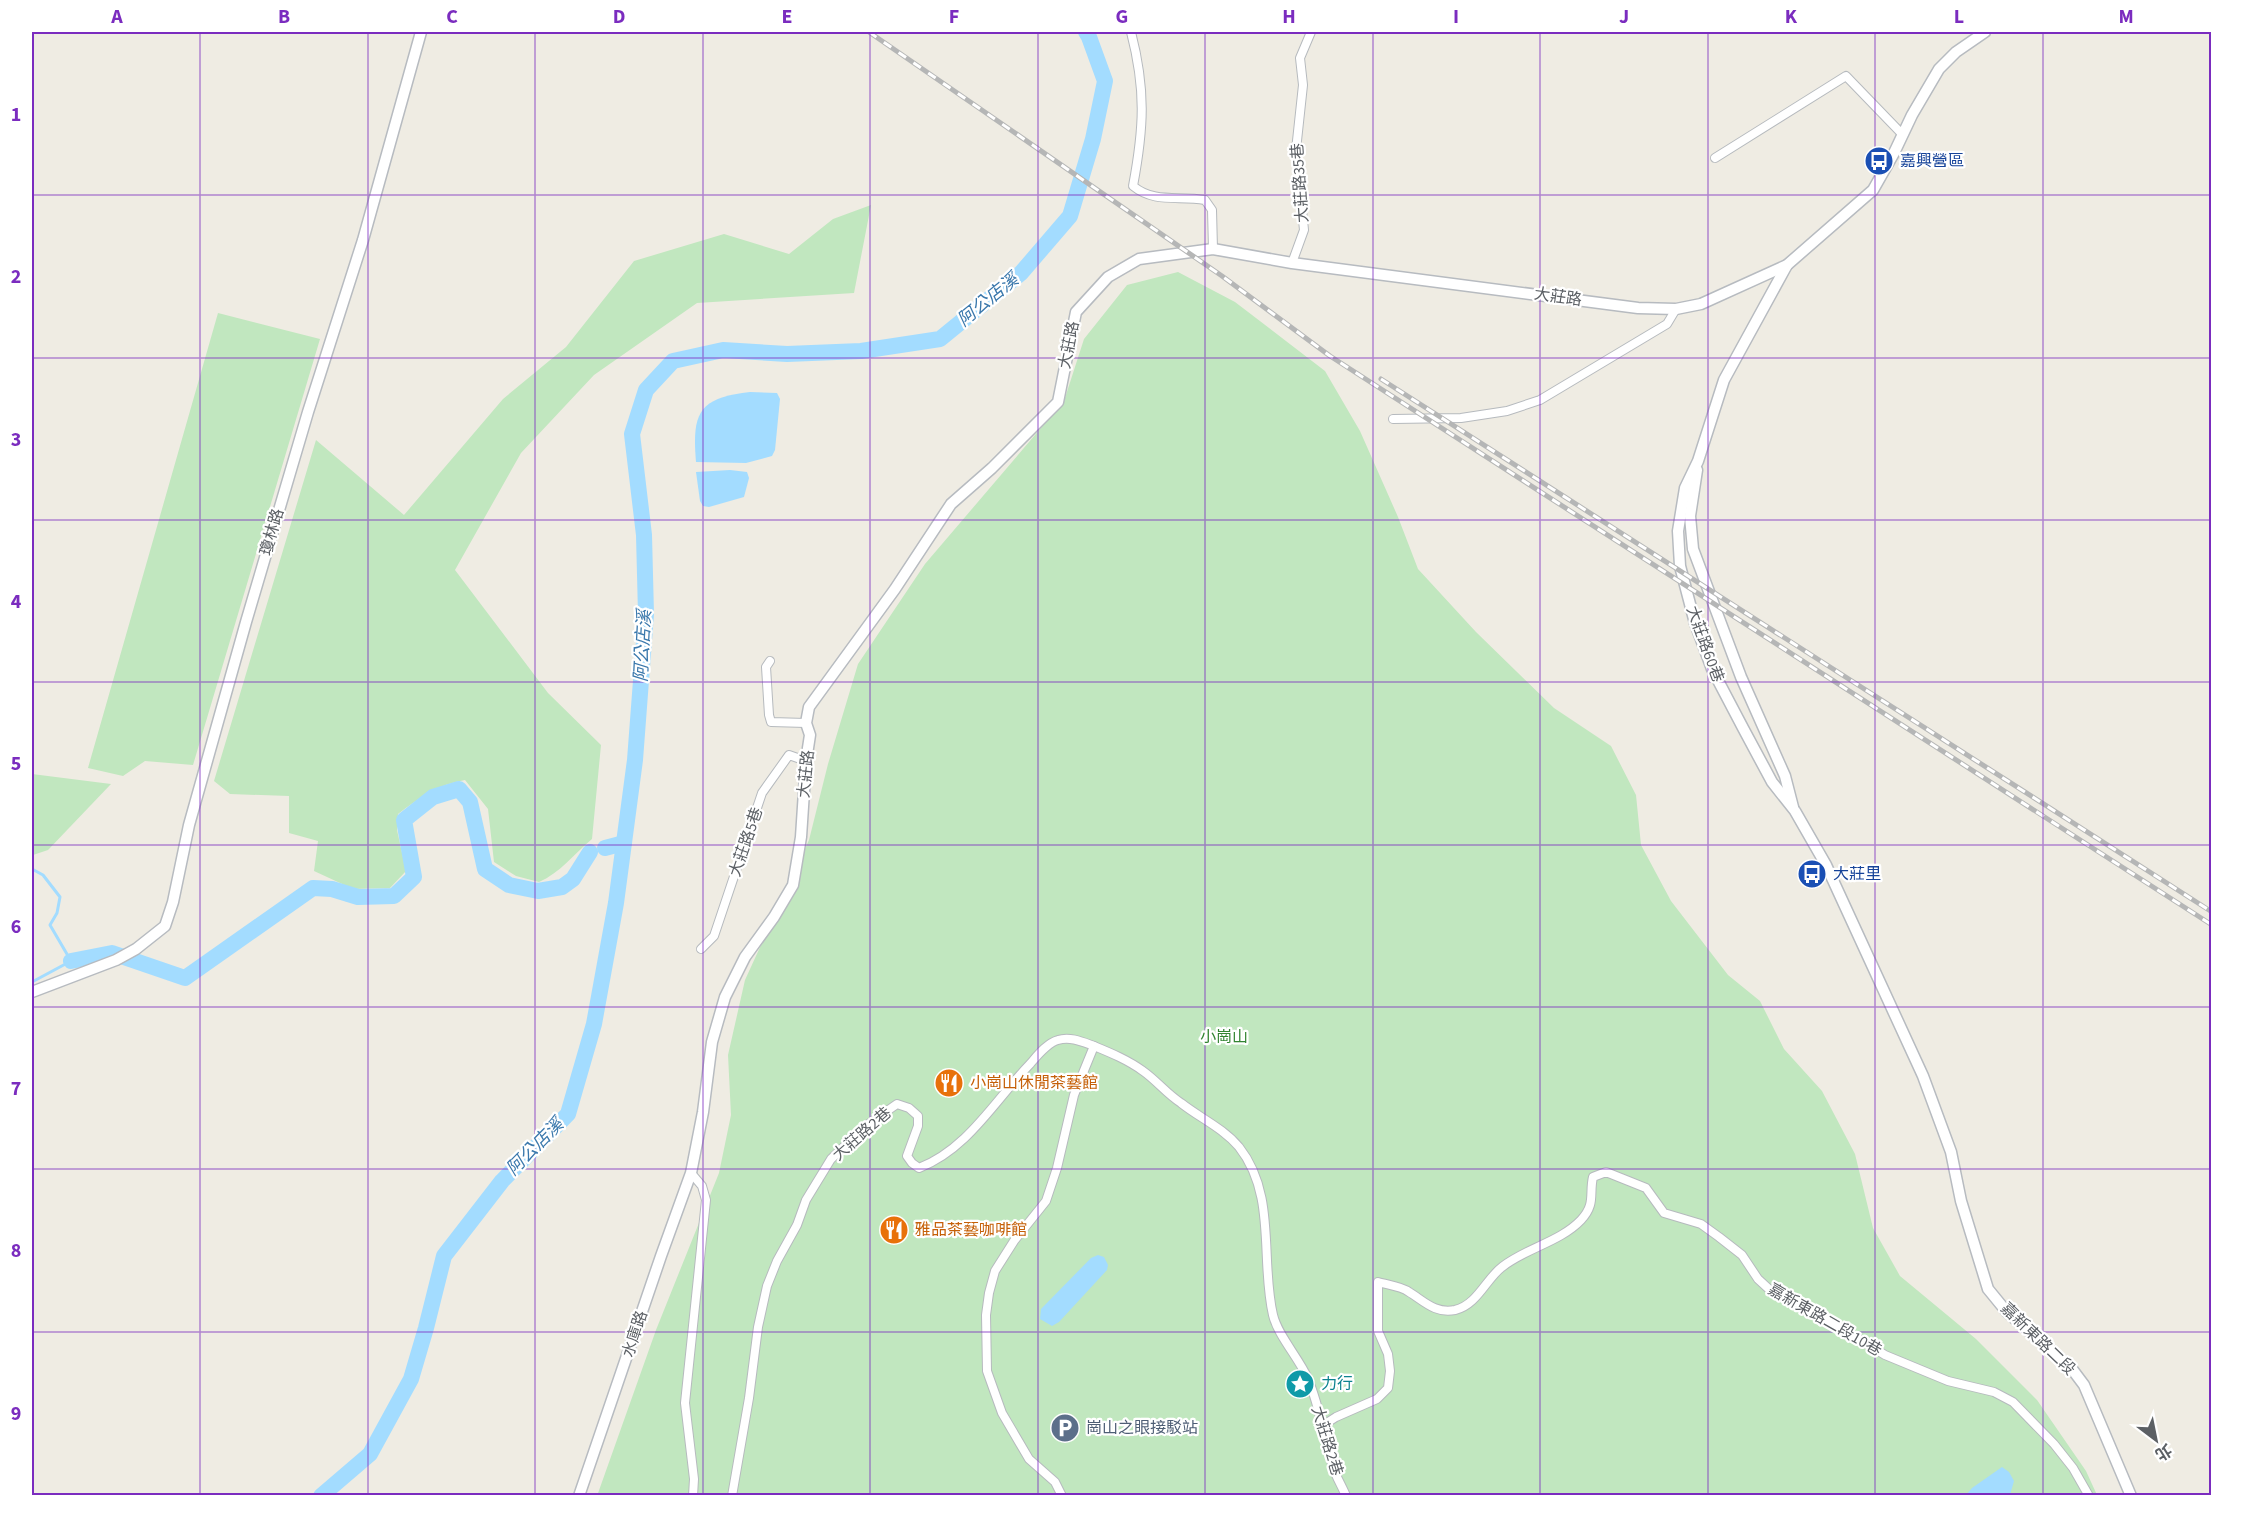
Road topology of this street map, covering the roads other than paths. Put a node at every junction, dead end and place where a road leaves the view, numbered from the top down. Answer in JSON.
{"nodes":[{"id":1,"x":421,"y":32,"type":"edge"},
{"id":2,"x":1131,"y":32,"type":"edge"},
{"id":3,"x":1311,"y":32,"type":"edge"},
{"id":4,"x":1985,"y":32,"type":"edge"},
{"id":5,"x":1903,"y":135,"type":"junction"},
{"id":6,"x":1715,"y":158,"type":"dead end"},
{"id":7,"x":1213,"y":249,"type":"junction"},
{"id":8,"x":1292,"y":263,"type":"junction"},
{"id":9,"x":1787,"y":265,"type":"junction"},
{"id":10,"x":1676,"y":309,"type":"junction"},
{"id":11,"x":1394,"y":419,"type":"dead end"},
{"id":12,"x":1698,"y":461,"type":"junction"},
{"id":13,"x":770,"y":661,"type":"dead end"},
{"id":14,"x":806,"y":723,"type":"junction"},
{"id":15,"x":806,"y":761,"type":"junction"},
{"id":16,"x":1795,"y":811,"type":"junction"},
{"id":17,"x":701,"y":949,"type":"dead end"},
{"id":18,"x":32,"y":992,"type":"edge"},
{"id":19,"x":1094,"y":1046,"type":"junction"},
{"id":20,"x":1923,"y":1076,"type":"joint"},
{"id":21,"x":692,"y":1173,"type":"junction"},
{"id":22,"x":1322,"y":1426,"type":"junction"},
{"id":23,"x":579,"y":1496,"type":"edge"},
{"id":24,"x":693,"y":1496,"type":"edge"},
{"id":25,"x":732,"y":1496,"type":"edge"},
{"id":26,"x":1062,"y":1496,"type":"edge"},
{"id":27,"x":1346,"y":1496,"type":"edge"},
{"id":28,"x":2089,"y":1496,"type":"edge"},
{"id":29,"x":2131,"y":1496,"type":"edge"}],
"edges":[{"from":1,"to":18,"type":"street","name":"瓊林路"},
{"from":2,"to":7,"type":"street"},
{"from":3,"to":8,"type":"street","name":"大莊路35巷"},
{"from":4,"to":5,"type":"street","name":"大莊路"},
{"from":5,"to":6,"type":"street"},
{"from":5,"to":9,"type":"street","name":"大莊路"},
{"from":7,"to":8,"type":"street","name":"大莊路"},
{"from":7,"to":14,"type":"street","name":"大莊路"},
{"from":8,"to":10,"type":"street","name":"大莊路"},
{"from":9,"to":10,"type":"street","name":"大莊路"},
{"from":9,"to":12,"type":"street","name":"大莊路60巷"},
{"from":10,"to":11,"type":"street"},
{"from":12,"to":16,"type":"street","name":"大莊路60巷"},
{"from":12,"to":16,"type":"street","name":"大莊路60巷"},
{"from":13,"to":14,"type":"street"},
{"from":14,"to":15,"type":"street","name":"大莊路"},
{"from":15,"to":17,"type":"street","name":"大莊路5巷"},
{"from":15,"to":21,"type":"street","name":"大莊路"},
{"from":16,"to":20,"type":"street","name":"大莊路60巷"},
{"from":19,"to":22,"type":"street","name":"大莊路2巷"},
{"from":19,"to":25,"type":"street","name":"大莊路2巷"},
{"from":19,"to":26,"type":"street"},
{"from":20,"to":29,"type":"street","name":"嘉新東路二段"},
{"from":21,"to":23,"type":"street","name":"水庫路"},
{"from":21,"to":24,"type":"street"},
{"from":22,"to":27,"type":"street","name":"大莊路2巷"},
{"from":22,"to":28,"type":"street","name":"嘉新東路二段10巷"}]}
